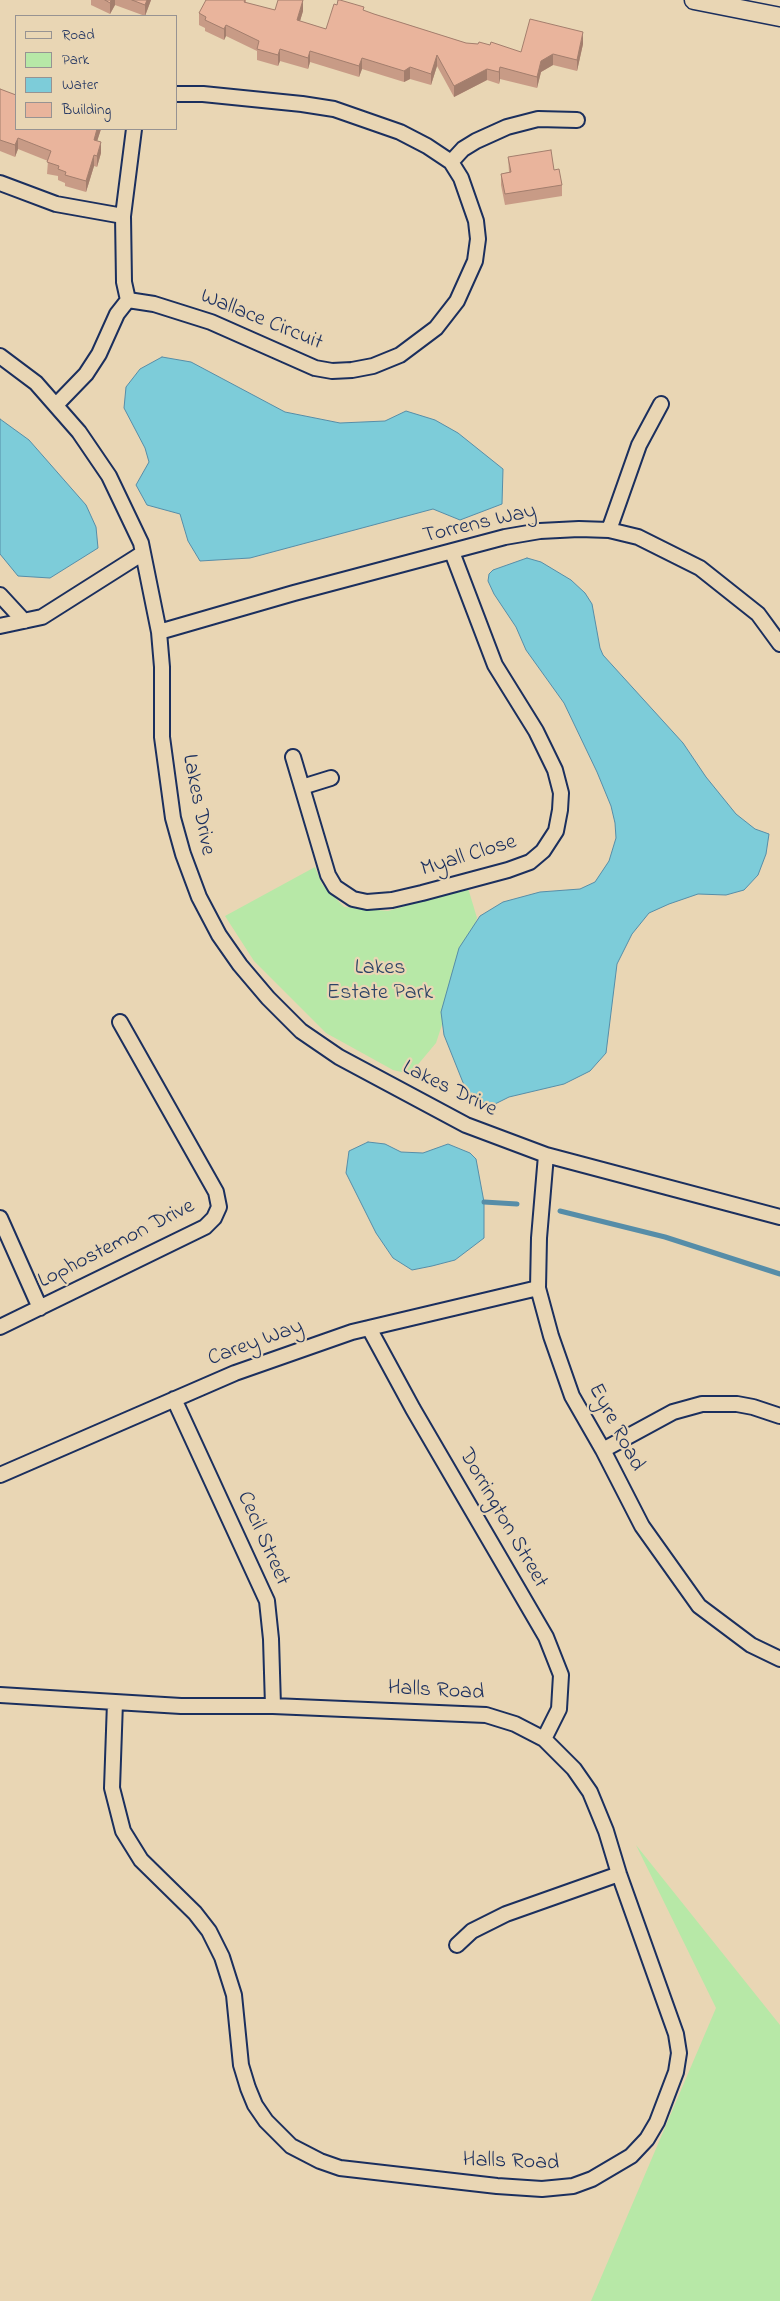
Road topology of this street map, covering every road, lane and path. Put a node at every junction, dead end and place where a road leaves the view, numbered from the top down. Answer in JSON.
{"nodes":[{"id":1,"x":694,"y":0,"type":"edge"},
{"id":2,"x":780,"y":17,"type":"edge"},
{"id":3,"x":178,"y":94,"type":"edge"},
{"id":4,"x":577,"y":120,"type":"dead end"},
{"id":5,"x":134,"y":130,"type":"edge"},
{"id":6,"x":451,"y":162,"type":"junction"},
{"id":7,"x":0,"y":183,"type":"edge"},
{"id":8,"x":124,"y":216,"type":"junction"},
{"id":9,"x":128,"y":300,"type":"junction"},
{"id":10,"x":0,"y":356,"type":"edge"},
{"id":11,"x":57,"y":404,"type":"junction"},
{"id":12,"x":661,"y":404,"type":"dead end"},
{"id":13,"x":610,"y":530,"type":"junction"},
{"id":14,"x":143,"y":552,"type":"junction"},
{"id":15,"x":452,"y":552,"type":"junction"},
{"id":16,"x":0,"y":595,"type":"edge"},
{"id":17,"x":24,"y":621,"type":"junction"},
{"id":18,"x":0,"y":626,"type":"edge"},
{"id":19,"x":159,"y":632,"type":"junction"},
{"id":20,"x":780,"y":644,"type":"edge"},
{"id":21,"x":293,"y":757,"type":"dead end"},
{"id":22,"x":332,"y":778,"type":"dead end"},
{"id":23,"x":302,"y":788,"type":"junction"},
{"id":24,"x":120,"y":1022,"type":"dead end"},
{"id":25,"x":546,"y":1155,"type":"junction"},
{"id":26,"x":780,"y":1217,"type":"edge"},
{"id":27,"x":0,"y":1218,"type":"edge"},
{"id":28,"x":538,"y":1288,"type":"junction"},
{"id":29,"x":40,"y":1308,"type":"junction"},
{"id":30,"x":0,"y":1327,"type":"edge"},
{"id":31,"x":368,"y":1328,"type":"junction"},
{"id":32,"x":174,"y":1399,"type":"junction"},
{"id":33,"x":780,"y":1416,"type":"edge"},
{"id":34,"x":603,"y":1450,"type":"junction"},
{"id":35,"x":0,"y":1475,"type":"edge"},
{"id":36,"x":780,"y":1659,"type":"edge"},
{"id":37,"x":0,"y":1696,"type":"edge"},
{"id":38,"x":115,"y":1702,"type":"junction"},
{"id":39,"x":273,"y":1706,"type":"junction"},
{"id":40,"x":544,"y":1739,"type":"junction"},
{"id":41,"x":619,"y":1874,"type":"junction"},
{"id":42,"x":457,"y":1945,"type":"dead end"}],
"edges":[{"from":1,"to":2,"type":"street"},
{"from":3,"to":6,"type":"street","name":"Wallace Circuit"},
{"from":4,"to":6,"type":"street"},
{"from":5,"to":8,"type":"street"},
{"from":6,"to":9,"type":"street","name":"Wallace Circuit"},
{"from":7,"to":8,"type":"street"},
{"from":8,"to":9,"type":"street"},
{"from":9,"to":11,"type":"street"},
{"from":10,"to":11,"type":"street","name":"Lakes Drive"},
{"from":11,"to":14,"type":"street","name":"Lakes Drive"},
{"from":12,"to":13,"type":"street"},
{"from":13,"to":15,"type":"street","name":"Torrens Way"},
{"from":13,"to":20,"type":"street","name":"Torrens Way"},
{"from":14,"to":17,"type":"street"},
{"from":14,"to":19,"type":"street","name":"Lakes Drive"},
{"from":15,"to":19,"type":"street","name":"Torrens Way"},
{"from":15,"to":23,"type":"street","name":"Myall Close"},
{"from":16,"to":17,"type":"street"},
{"from":17,"to":18,"type":"street"},
{"from":19,"to":25,"type":"street","name":"Lakes Drive"},
{"from":21,"to":23,"type":"street","name":"Myall Close"},
{"from":22,"to":23,"type":"street"},
{"from":24,"to":29,"type":"street","name":"Lophostemon Drive"},
{"from":25,"to":26,"type":"street","name":"Lakes Drive"},
{"from":25,"to":28,"type":"street","name":"Eyre Road"},
{"from":27,"to":29,"type":"street"},
{"from":28,"to":31,"type":"street","name":"Carey Way"},
{"from":28,"to":34,"type":"street","name":"Eyre Road"},
{"from":29,"to":30,"type":"street","name":"Lophostemon Drive"},
{"from":31,"to":32,"type":"street","name":"Carey Way"},
{"from":31,"to":40,"type":"street","name":"Dorrington Street"},
{"from":32,"to":35,"type":"street","name":"Carey Way"},
{"from":32,"to":39,"type":"street","name":"Cecil Street"},
{"from":33,"to":34,"type":"street"},
{"from":34,"to":36,"type":"street","name":"Eyre Road"},
{"from":37,"to":38,"type":"street","name":"Halls Road"},
{"from":38,"to":39,"type":"street","name":"Halls Road"},
{"from":38,"to":41,"type":"street","name":"Halls Road"},
{"from":39,"to":40,"type":"street","name":"Halls Road"},
{"from":40,"to":41,"type":"street","name":"Halls Road"},
{"from":41,"to":42,"type":"street"}]}
